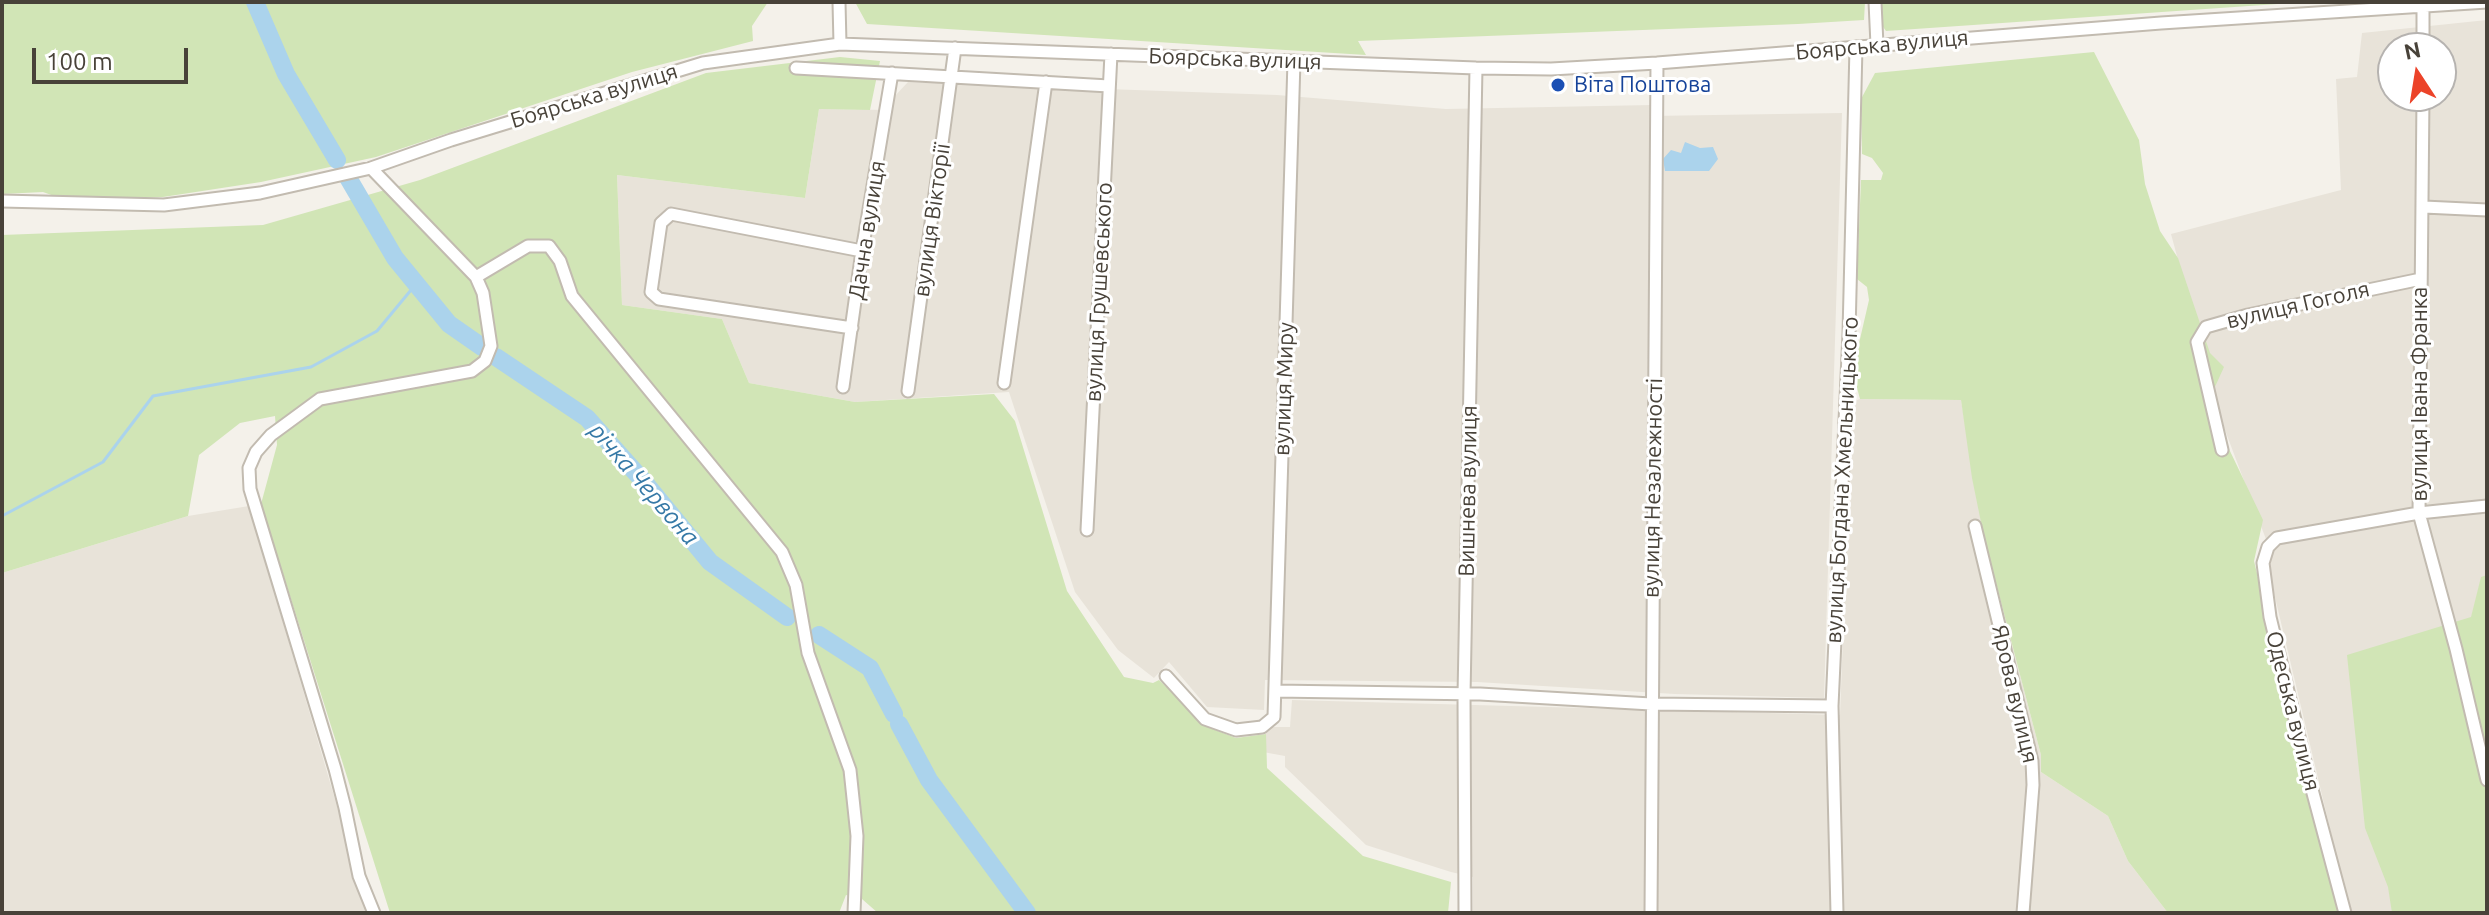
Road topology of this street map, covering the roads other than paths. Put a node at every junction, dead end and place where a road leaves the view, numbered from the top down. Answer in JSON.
{"nodes":[{"id":1,"x":839,"y":2,"type":"edge"},
{"id":2,"x":1875,"y":2,"type":"edge"},
{"id":3,"x":2487,"y":2,"type":"edge"},
{"id":4,"x":2423,"y":4,"type":"edge"},
{"id":5,"x":2423,"y":32,"type":"edge"},
{"id":6,"x":840,"y":44,"type":"junction"},
{"id":7,"x":1877,"y":45,"type":"junction"},
{"id":8,"x":1856,"y":47,"type":"junction"},
{"id":9,"x":955,"y":48,"type":"junction"},
{"id":10,"x":1111,"y":54,"type":"junction"},
{"id":11,"x":1294,"y":61,"type":"junction"},
{"id":12,"x":1657,"y":63,"type":"junction"},
{"id":13,"x":796,"y":68,"type":"dead end"},
{"id":14,"x":1476,"y":68,"type":"junction"},
{"id":15,"x":892,"y":73,"type":"junction"},
{"id":16,"x":951,"y":77,"type":"junction"},
{"id":17,"x":1046,"y":82,"type":"junction"},
{"id":18,"x":1109,"y":86,"type":"junction"},
{"id":19,"x":2423,"y":112,"type":"edge"},
{"id":20,"x":371,"y":168,"type":"junction"},
{"id":21,"x":2,"y":201,"type":"edge"},
{"id":22,"x":2424,"y":207,"type":"junction"},
{"id":23,"x":2487,"y":210,"type":"edge"},
{"id":24,"x":862,"y":251,"type":"junction"},
{"id":25,"x":476,"y":277,"type":"junction"},
{"id":26,"x":2421,"y":279,"type":"junction"},
{"id":27,"x":852,"y":328,"type":"junction"},
{"id":28,"x":1004,"y":383,"type":"dead end"},
{"id":29,"x":843,"y":387,"type":"dead end"},
{"id":30,"x":908,"y":391,"type":"dead end"},
{"id":31,"x":2222,"y":450,"type":"dead end"},
{"id":32,"x":2487,"y":506,"type":"edge"},
{"id":33,"x":2419,"y":513,"type":"junction"},
{"id":34,"x":1975,"y":526,"type":"dead end"},
{"id":35,"x":1087,"y":530,"type":"dead end"},
{"id":36,"x":1166,"y":676,"type":"dead end"},
{"id":37,"x":1275,"y":691,"type":"junction"},
{"id":38,"x":1464,"y":695,"type":"junction"},
{"id":39,"x":1651,"y":704,"type":"junction"},
{"id":40,"x":1832,"y":706,"type":"junction"},
{"id":41,"x":2487,"y":780,"type":"edge"},
{"id":42,"x":374,"y":913,"type":"edge"},
{"id":43,"x":854,"y":913,"type":"edge"},
{"id":44,"x":1465,"y":913,"type":"edge"},
{"id":45,"x":1651,"y":913,"type":"edge"},
{"id":46,"x":1837,"y":913,"type":"edge"},
{"id":47,"x":2023,"y":913,"type":"edge"},
{"id":48,"x":2345,"y":913,"type":"edge"}],
"edges":[{"from":1,"to":6,"type":"street"},
{"from":2,"to":7,"type":"street"},
{"from":3,"to":4,"type":"street","name":"Боярська вулиця"},
{"from":4,"to":5,"type":"street"},
{"from":4,"to":7,"type":"street","name":"Боярська вулиця"},
{"from":6,"to":9,"type":"street","name":"Боярська вулиця"},
{"from":6,"to":20,"type":"street","name":"Боярська вулиця"},
{"from":7,"to":8,"type":"street","name":"Боярська вулиця"},
{"from":8,"to":12,"type":"street","name":"Боярська вулиця"},
{"from":8,"to":40,"type":"street","name":"вулиця Богдана Хмельницького"},
{"from":9,"to":10,"type":"street","name":"Боярська вулиця"},
{"from":9,"to":16,"type":"street","name":"вулиця Вікторії"},
{"from":10,"to":11,"type":"street","name":"Боярська вулиця"},
{"from":10,"to":18,"type":"street","name":"вулиця Грушевського"},
{"from":11,"to":14,"type":"street","name":"Боярська вулиця"},
{"from":11,"to":37,"type":"street","name":"вулиця Миру"},
{"from":12,"to":14,"type":"street","name":"Боярська вулиця"},
{"from":12,"to":39,"type":"street","name":"вулиця Незалежності"},
{"from":13,"to":15,"type":"street"},
{"from":14,"to":38,"type":"street","name":"Вишнева вулиця"},
{"from":15,"to":16,"type":"street"},
{"from":15,"to":24,"type":"street","name":"Дачна вулиця"},
{"from":16,"to":17,"type":"street"},
{"from":16,"to":30,"type":"street","name":"вулиця Вікторії"},
{"from":17,"to":18,"type":"street"},
{"from":17,"to":28,"type":"street"},
{"from":18,"to":35,"type":"street","name":"вулиця Грушевського"},
{"from":19,"to":22,"type":"street","name":"вулиця Івана Франка"},
{"from":20,"to":21,"type":"street","name":"Боярська вулиця"},
{"from":20,"to":25,"type":"street"},
{"from":22,"to":23,"type":"street"},
{"from":22,"to":26,"type":"street","name":"вулиця Івана Франка"},
{"from":24,"to":27,"type":"street","name":"Дачна вулиця"},
{"from":24,"to":27,"type":"street"},
{"from":25,"to":42,"type":"street"},
{"from":25,"to":43,"type":"street"},
{"from":26,"to":31,"type":"street","name":"вулиця Гоголя"},
{"from":26,"to":33,"type":"street","name":"вулиця Івана Франка"},
{"from":27,"to":29,"type":"street","name":"Дачна вулиця"},
{"from":32,"to":33,"type":"street","name":"Одеська вулиця"},
{"from":33,"to":41,"type":"street","name":"вулиця Івана Франка"},
{"from":33,"to":48,"type":"street","name":"Одеська вулиця"},
{"from":34,"to":47,"type":"street","name":"Ярова вулиця"},
{"from":36,"to":37,"type":"street","name":"вулиця Миру"},
{"from":37,"to":38,"type":"street"},
{"from":38,"to":39,"type":"street"},
{"from":38,"to":44,"type":"street","name":"Вишнева вулиця"},
{"from":39,"to":40,"type":"street"},
{"from":39,"to":45,"type":"street","name":"вулиця Незалежності"},
{"from":40,"to":46,"type":"street","name":"вулиця Богдана Хмельницького"}]}
